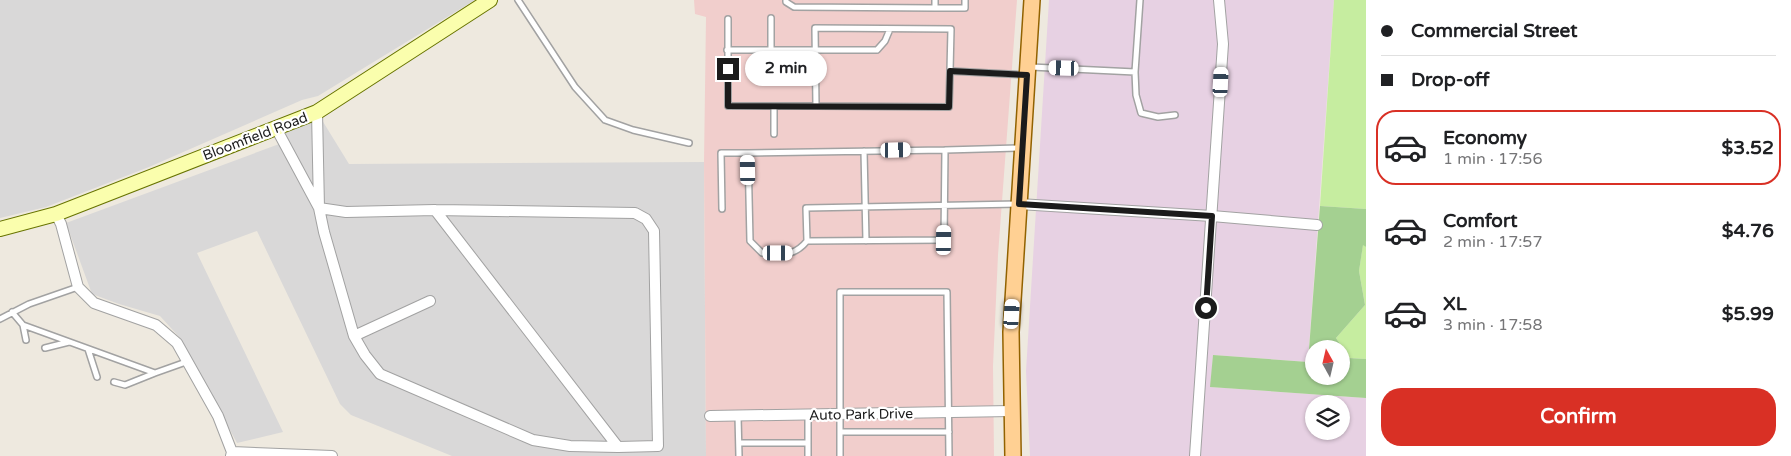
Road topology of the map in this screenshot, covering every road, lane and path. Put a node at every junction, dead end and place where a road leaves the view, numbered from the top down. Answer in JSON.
{"nodes":[{"id":1,"x":490,"y":0,"type":"edge"},
{"id":2,"x":518,"y":0,"type":"edge"},
{"id":3,"x":786,"y":0,"type":"edge"},
{"id":4,"x":935,"y":0,"type":"edge"},
{"id":5,"x":965,"y":0,"type":"edge"},
{"id":6,"x":1032,"y":0,"type":"edge"},
{"id":7,"x":1140,"y":0,"type":"edge"},
{"id":8,"x":1219,"y":0,"type":"edge"},
{"id":9,"x":935,"y":8,"type":"junction"},
{"id":10,"x":770,"y":18,"type":"dead end"},
{"id":11,"x":728,"y":19,"type":"dead end"},
{"id":12,"x":890,"y":29,"type":"junction"},
{"id":13,"x":727,"y":50,"type":"junction"},
{"id":14,"x":771,"y":50,"type":"junction"},
{"id":15,"x":815,"y":50,"type":"junction"},
{"id":16,"x":950,"y":71,"type":"junction"},
{"id":17,"x":1027,"y":71,"type":"junction"},
{"id":18,"x":1135,"y":72,"type":"junction"},
{"id":19,"x":774,"y":106,"type":"junction"},
{"id":20,"x":816,"y":106,"type":"junction"},
{"id":21,"x":317,"y":112,"type":"junction"},
{"id":22,"x":1175,"y":115,"type":"dead end"},
{"id":23,"x":276,"y":128,"type":"junction"},
{"id":24,"x":774,"y":134,"type":"dead end"},
{"id":25,"x":689,"y":143,"type":"dead end"},
{"id":26,"x":1023,"y":148,"type":"junction"},
{"id":27,"x":945,"y":150,"type":"junction"},
{"id":28,"x":864,"y":151,"type":"junction"},
{"id":29,"x":748,"y":152,"type":"junction"},
{"id":30,"x":1019,"y":204,"type":"junction"},
{"id":31,"x":944,"y":205,"type":"junction"},
{"id":32,"x":865,"y":206,"type":"junction"},
{"id":33,"x":319,"y":208,"type":"junction"},
{"id":34,"x":722,"y":209,"type":"dead end"},
{"id":35,"x":436,"y":210,"type":"junction"},
{"id":36,"x":56,"y":214,"type":"junction"},
{"id":37,"x":1212,"y":216,"type":"junction"},
{"id":38,"x":1317,"y":226,"type":"dead end"},
{"id":39,"x":0,"y":229,"type":"edge"},
{"id":40,"x":866,"y":240,"type":"junction"},
{"id":41,"x":807,"y":241,"type":"junction"},
{"id":42,"x":78,"y":287,"type":"junction"},
{"id":43,"x":430,"y":300,"type":"dead end"},
{"id":44,"x":12,"y":312,"type":"junction"},
{"id":45,"x":0,"y":319,"type":"edge"},
{"id":46,"x":24,"y":325,"type":"junction"},
{"id":47,"x":354,"y":336,"type":"junction"},
{"id":48,"x":26,"y":340,"type":"dead end"},
{"id":49,"x":69,"y":342,"type":"junction"},
{"id":50,"x":45,"y":348,"type":"dead end"},
{"id":51,"x":88,"y":349,"type":"junction"},
{"id":52,"x":186,"y":362,"type":"junction"},
{"id":53,"x":155,"y":373,"type":"junction"},
{"id":54,"x":97,"y":376,"type":"dead end"},
{"id":55,"x":114,"y":382,"type":"dead end"},
{"id":56,"x":1011,"y":410,"type":"junction"},
{"id":57,"x":949,"y":412,"type":"junction"},
{"id":58,"x":808,"y":415,"type":"junction"},
{"id":59,"x":840,"y":415,"type":"junction"},
{"id":60,"x":710,"y":416,"type":"dead end"},
{"id":61,"x":738,"y":416,"type":"junction"},
{"id":62,"x":840,"y":432,"type":"junction"},
{"id":63,"x":949,"y":432,"type":"junction"},
{"id":64,"x":739,"y":443,"type":"junction"},
{"id":65,"x":808,"y":443,"type":"junction"},
{"id":66,"x":618,"y":448,"type":"junction"},
{"id":67,"x":658,"y":451,"type":"edge"},
{"id":68,"x":232,"y":454,"type":"edge"},
{"id":69,"x":331,"y":456,"type":"edge"},
{"id":70,"x":739,"y":456,"type":"edge"},
{"id":71,"x":808,"y":456,"type":"edge"},
{"id":72,"x":840,"y":456,"type":"edge"},
{"id":73,"x":949,"y":456,"type":"edge"},
{"id":74,"x":1013,"y":456,"type":"edge"},
{"id":75,"x":1195,"y":456,"type":"edge"}],
"edges":[{"from":1,"to":21,"type":"street","name":"Bloomfield Road"},
{"from":2,"to":25,"type":"lane"},
{"from":3,"to":9,"type":"lane"},
{"from":4,"to":9,"type":"lane"},
{"from":5,"to":9,"type":"lane"},
{"from":6,"to":17,"type":"main road"},
{"from":7,"to":18,"type":"lane"},
{"from":8,"to":37,"type":"street"},
{"from":10,"to":14,"type":"lane"},
{"from":11,"to":13,"type":"lane"},
{"from":12,"to":15,"type":"lane"},
{"from":12,"to":15,"type":"lane"},
{"from":12,"to":16,"type":"lane"},
{"from":13,"to":14,"type":"lane"},
{"from":13,"to":19,"type":"lane"},
{"from":14,"to":15,"type":"lane"},
{"from":15,"to":20,"type":"lane"},
{"from":16,"to":17,"type":"lane"},
{"from":16,"to":20,"type":"lane"},
{"from":17,"to":18,"type":"lane"},
{"from":17,"to":26,"type":"main road"},
{"from":18,"to":22,"type":"lane"},
{"from":19,"to":20,"type":"lane"},
{"from":19,"to":24,"type":"lane"},
{"from":21,"to":23,"type":"street","name":"Bloomfield Road"},
{"from":21,"to":33,"type":"street"},
{"from":23,"to":33,"type":"street"},
{"from":23,"to":36,"type":"street","name":"Bloomfield Road"},
{"from":26,"to":27,"type":"lane"},
{"from":26,"to":30,"type":"main road"},
{"from":27,"to":28,"type":"lane"},
{"from":27,"to":31,"type":"lane"},
{"from":28,"to":29,"type":"lane"},
{"from":28,"to":32,"type":"lane"},
{"from":29,"to":34,"type":"lane"},
{"from":29,"to":41,"type":"lane"},
{"from":30,"to":31,"type":"lane"},
{"from":30,"to":37,"type":"street"},
{"from":30,"to":56,"type":"main road"},
{"from":31,"to":32,"type":"lane"},
{"from":31,"to":40,"type":"lane"},
{"from":32,"to":40,"type":"lane"},
{"from":32,"to":41,"type":"lane"},
{"from":33,"to":35,"type":"street"},
{"from":33,"to":47,"type":"street"},
{"from":35,"to":66,"type":"street"},
{"from":35,"to":67,"type":"street"},
{"from":36,"to":39,"type":"street","name":"Bloomfield Road"},
{"from":36,"to":42,"type":"street"},
{"from":37,"to":38,"type":"street"},
{"from":37,"to":75,"type":"street"},
{"from":40,"to":41,"type":"lane"},
{"from":42,"to":44,"type":"lane"},
{"from":42,"to":52,"type":"street"},
{"from":43,"to":47,"type":"street"},
{"from":44,"to":45,"type":"lane"},
{"from":44,"to":46,"type":"lane"},
{"from":46,"to":48,"type":"lane"},
{"from":46,"to":49,"type":"lane"},
{"from":47,"to":66,"type":"street"},
{"from":49,"to":50,"type":"lane"},
{"from":49,"to":51,"type":"lane"},
{"from":51,"to":53,"type":"lane"},
{"from":51,"to":54,"type":"lane"},
{"from":52,"to":53,"type":"lane"},
{"from":52,"to":68,"type":"street"},
{"from":53,"to":55,"type":"lane"},
{"from":56,"to":57,"type":"street","name":"Auto Park Drive"},
{"from":56,"to":74,"type":"main road"},
{"from":57,"to":59,"type":"street","name":"Auto Park Drive"},
{"from":57,"to":59,"type":"lane"},
{"from":57,"to":63,"type":"lane"},
{"from":58,"to":59,"type":"street","name":"Auto Park Drive"},
{"from":58,"to":61,"type":"street","name":"Auto Park Drive"},
{"from":58,"to":65,"type":"lane"},
{"from":59,"to":62,"type":"lane"},
{"from":60,"to":61,"type":"street","name":"Auto Park Drive"},
{"from":61,"to":64,"type":"lane"},
{"from":62,"to":63,"type":"lane"},
{"from":62,"to":72,"type":"lane"},
{"from":63,"to":73,"type":"lane"},
{"from":64,"to":65,"type":"lane"},
{"from":64,"to":70,"type":"lane"},
{"from":65,"to":71,"type":"lane"},
{"from":66,"to":67,"type":"street"},
{"from":68,"to":69,"type":"street"}]}
